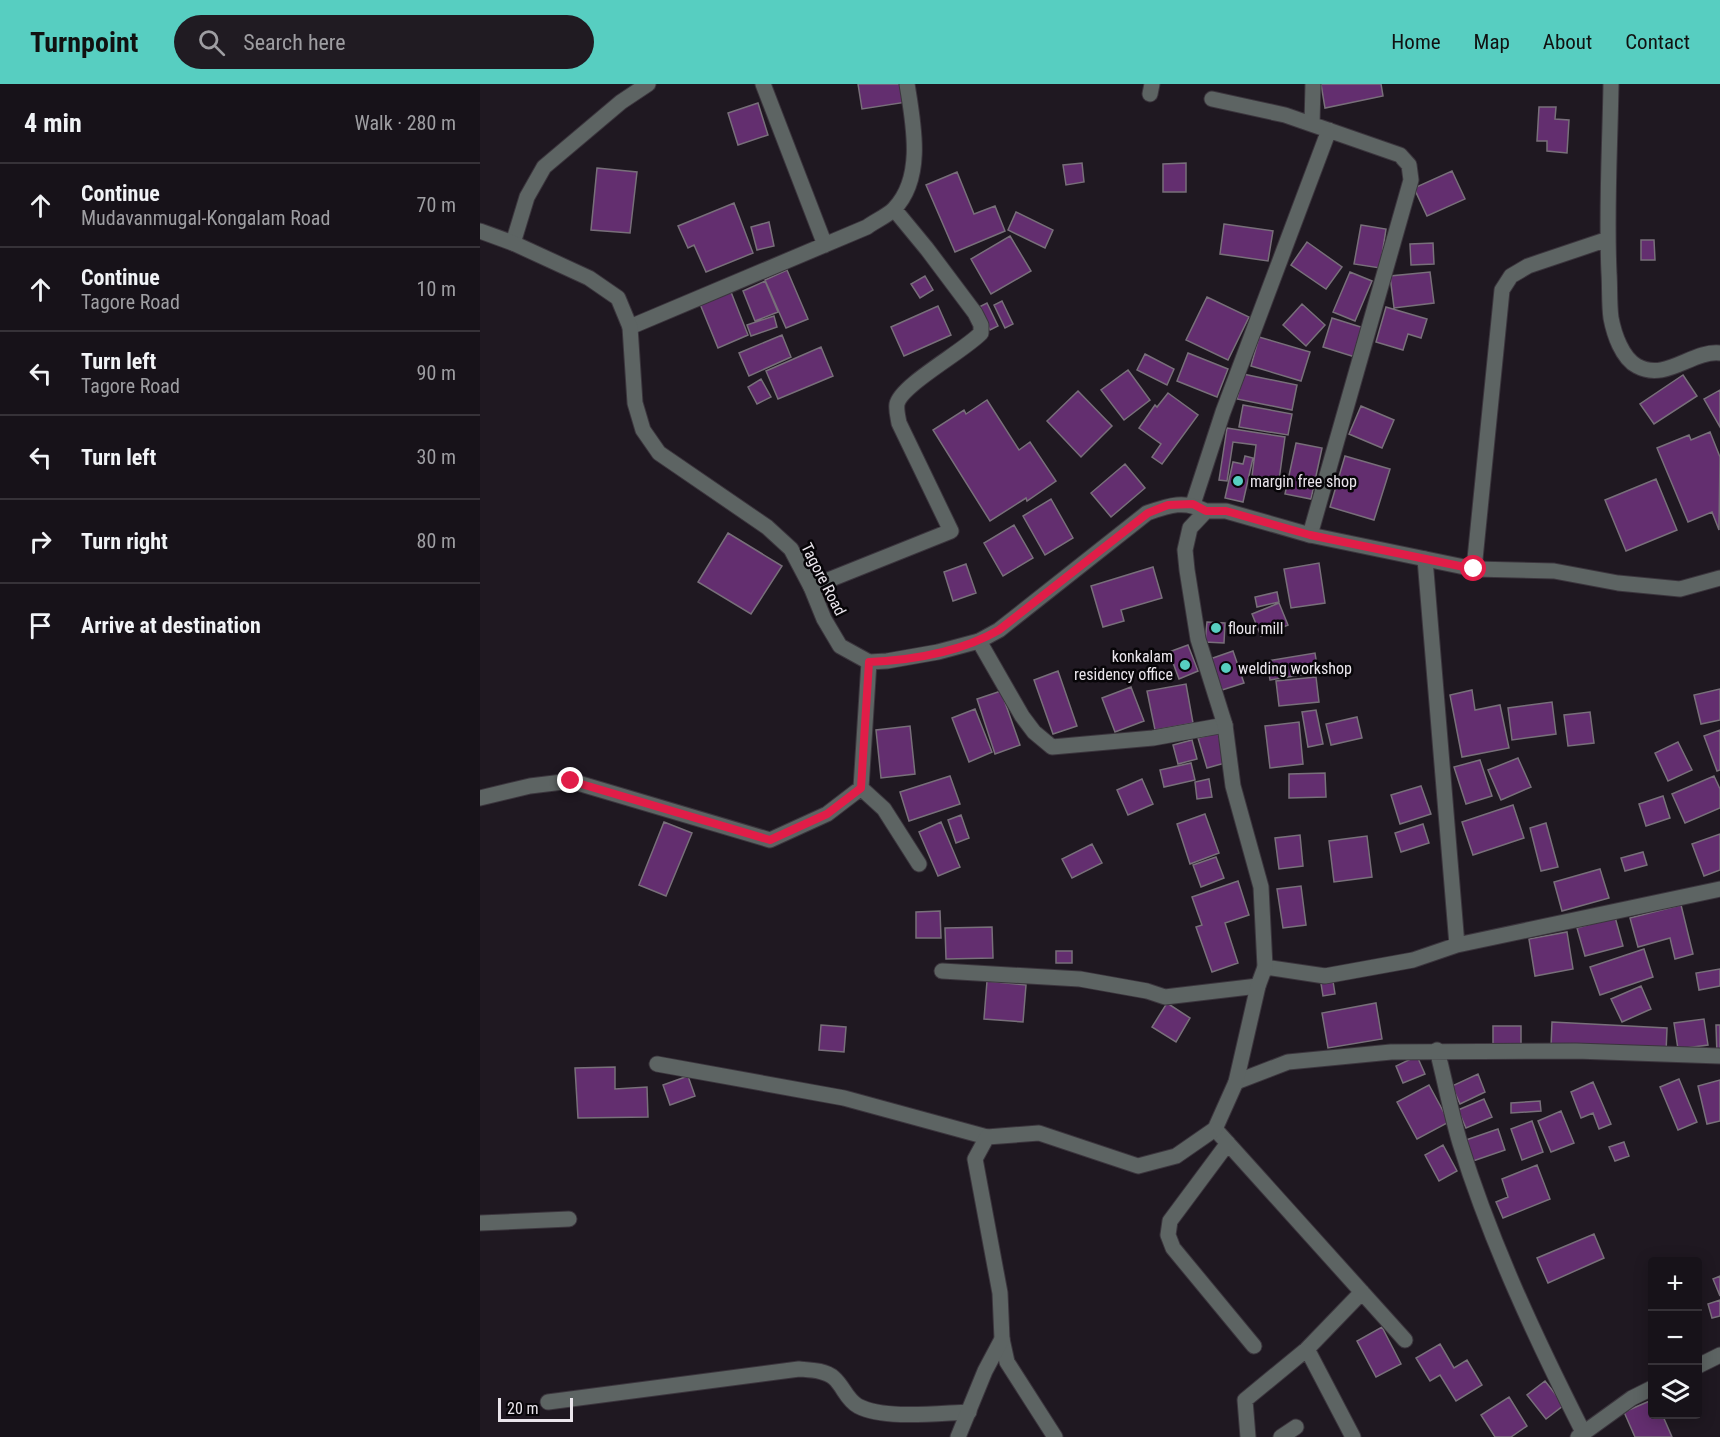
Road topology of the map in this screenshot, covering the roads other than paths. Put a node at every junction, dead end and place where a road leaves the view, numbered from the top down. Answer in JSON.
{"nodes":[{"id":1,"x":648,"y":84,"type":"edge"},
{"id":2,"x":763,"y":84,"type":"edge"},
{"id":3,"x":907,"y":84,"type":"edge"},
{"id":4,"x":1313,"y":84,"type":"edge"},
{"id":5,"x":1611,"y":84,"type":"edge"},
{"id":6,"x":1212,"y":99,"type":"dead end"},
{"id":7,"x":1312,"y":124,"type":"junction"},
{"id":8,"x":1329,"y":130,"type":"junction"},
{"id":9,"x":894,"y":208,"type":"junction"},
{"id":10,"x":480,"y":231,"type":"edge"},
{"id":11,"x":1608,"y":239,"type":"junction"},
{"id":12,"x":513,"y":243,"type":"junction"},
{"id":13,"x":825,"y":245,"type":"junction"},
{"id":14,"x":630,"y":327,"type":"junction"},
{"id":15,"x":1720,"y":353,"type":"edge"},
{"id":16,"x":1200,"y":508,"type":"junction"},
{"id":17,"x":1310,"y":535,"type":"junction"},
{"id":18,"x":1425,"y":559,"type":"junction"},
{"id":19,"x":1474,"y":569,"type":"junction"},
{"id":20,"x":1720,"y":578,"type":"edge"},
{"id":21,"x":811,"y":587,"type":"junction"},
{"id":22,"x":979,"y":641,"type":"junction"},
{"id":23,"x":869,"y":662,"type":"junction"},
{"id":24,"x":1225,"y":725,"type":"junction"},
{"id":25,"x":861,"y":788,"type":"junction"},
{"id":26,"x":480,"y":798,"type":"edge"},
{"id":27,"x":919,"y":864,"type":"dead end"},
{"id":28,"x":1720,"y":890,"type":"edge"},
{"id":29,"x":1456,"y":945,"type":"junction"},
{"id":30,"x":1265,"y":967,"type":"junction"},
{"id":31,"x":942,"y":971,"type":"dead end"},
{"id":32,"x":1258,"y":986,"type":"junction"},
{"id":33,"x":1437,"y":1050,"type":"junction"},
{"id":34,"x":1720,"y":1056,"type":"edge"},
{"id":35,"x":657,"y":1064,"type":"dead end"},
{"id":36,"x":1236,"y":1082,"type":"junction"},
{"id":37,"x":1215,"y":1129,"type":"junction"},
{"id":38,"x":987,"y":1137,"type":"junction"},
{"id":39,"x":1228,"y":1143,"type":"junction"},
{"id":40,"x":569,"y":1219,"type":"dead end"},
{"id":41,"x":480,"y":1223,"type":"edge"},
{"id":42,"x":1362,"y":1292,"type":"junction"},
{"id":43,"x":1002,"y":1339,"type":"junction"},
{"id":44,"x":1404,"y":1341,"type":"dead end"},
{"id":45,"x":1254,"y":1346,"type":"dead end"},
{"id":46,"x":1307,"y":1349,"type":"junction"},
{"id":47,"x":1720,"y":1355,"type":"edge"},
{"id":48,"x":1700,"y":1365,"type":"edge"},
{"id":49,"x":1648,"y":1390,"type":"edge"},
{"id":50,"x":548,"y":1402,"type":"dead end"},
{"id":51,"x":969,"y":1412,"type":"junction"},
{"id":52,"x":1296,"y":1427,"type":"dead end"},
{"id":53,"x":1580,"y":1435,"type":"edge"},
{"id":54,"x":958,"y":1437,"type":"edge"},
{"id":55,"x":1056,"y":1437,"type":"edge"},
{"id":56,"x":1248,"y":1437,"type":"edge"},
{"id":57,"x":1281,"y":1437,"type":"edge"},
{"id":58,"x":1353,"y":1437,"type":"edge"}],
"edges":[{"from":1,"to":12,"type":"street"},
{"from":2,"to":13,"type":"street"},
{"from":3,"to":9,"type":"street"},
{"from":4,"to":7,"type":"street"},
{"from":5,"to":11,"type":"street"},
{"from":6,"to":7,"type":"street"},
{"from":7,"to":8,"type":"street"},
{"from":8,"to":16,"type":"street"},
{"from":8,"to":17,"type":"street"},
{"from":9,"to":13,"type":"street"},
{"from":9,"to":21,"type":"street"},
{"from":10,"to":12,"type":"street","name":"Tagore Road"},
{"from":11,"to":15,"type":"street"},
{"from":11,"to":19,"type":"street"},
{"from":12,"to":14,"type":"street","name":"Tagore Road"},
{"from":13,"to":14,"type":"street"},
{"from":14,"to":21,"type":"street","name":"Tagore Road"},
{"from":16,"to":17,"type":"street"},
{"from":16,"to":22,"type":"street"},
{"from":16,"to":24,"type":"street"},
{"from":17,"to":18,"type":"street"},
{"from":18,"to":19,"type":"street"},
{"from":18,"to":29,"type":"street"},
{"from":19,"to":20,"type":"street"},
{"from":21,"to":23,"type":"street","name":"Tagore Road"},
{"from":22,"to":23,"type":"street"},
{"from":22,"to":24,"type":"street"},
{"from":23,"to":25,"type":"street"},
{"from":24,"to":30,"type":"street"},
{"from":25,"to":26,"type":"street"},
{"from":25,"to":27,"type":"street"},
{"from":28,"to":29,"type":"street"},
{"from":29,"to":30,"type":"street"},
{"from":30,"to":32,"type":"street"},
{"from":31,"to":32,"type":"street"},
{"from":32,"to":36,"type":"street"},
{"from":33,"to":34,"type":"street"},
{"from":33,"to":36,"type":"street"},
{"from":33,"to":53,"type":"street"},
{"from":35,"to":38,"type":"street"},
{"from":36,"to":37,"type":"street"},
{"from":37,"to":38,"type":"street"},
{"from":37,"to":39,"type":"street"},
{"from":38,"to":43,"type":"street"},
{"from":39,"to":42,"type":"street"},
{"from":39,"to":45,"type":"street"},
{"from":40,"to":41,"type":"street"},
{"from":42,"to":44,"type":"street"},
{"from":42,"to":46,"type":"street"},
{"from":43,"to":51,"type":"street"},
{"from":43,"to":55,"type":"street"},
{"from":46,"to":56,"type":"street"},
{"from":46,"to":58,"type":"street"},
{"from":47,"to":48,"type":"street"},
{"from":49,"to":53,"type":"street"},
{"from":50,"to":51,"type":"street"},
{"from":51,"to":54,"type":"street"},
{"from":52,"to":57,"type":"street"}]}
